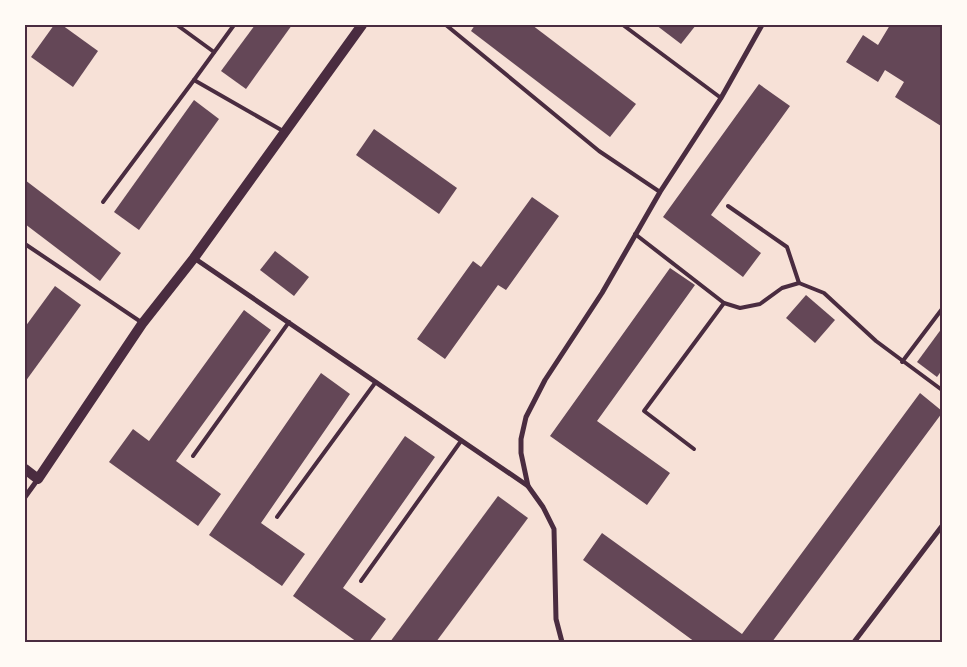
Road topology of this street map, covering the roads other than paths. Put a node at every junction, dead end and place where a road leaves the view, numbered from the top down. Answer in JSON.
{"nodes":[{"id":1,"x":177,"y":25,"type":"edge"},
{"id":2,"x":234,"y":25,"type":"edge"},
{"id":3,"x":362,"y":25,"type":"edge"},
{"id":4,"x":446,"y":25,"type":"edge"},
{"id":5,"x":623,"y":25,"type":"edge"},
{"id":6,"x":762,"y":25,"type":"edge"},
{"id":7,"x":214,"y":52,"type":"junction"},
{"id":8,"x":194,"y":80,"type":"junction"},
{"id":9,"x":721,"y":98,"type":"junction"},
{"id":10,"x":283,"y":131,"type":"junction"},
{"id":11,"x":660,"y":192,"type":"junction"},
{"id":12,"x":104,"y":202,"type":"dead end"},
{"id":13,"x":728,"y":206,"type":"dead end"},
{"id":14,"x":636,"y":234,"type":"junction"},
{"id":15,"x":25,"y":244,"type":"edge"},
{"id":16,"x":194,"y":258,"type":"junction"},
{"id":17,"x":799,"y":283,"type":"junction"},
{"id":18,"x":724,"y":303,"type":"junction"},
{"id":19,"x":942,"y":309,"type":"edge"},
{"id":20,"x":289,"y":322,"type":"junction"},
{"id":21,"x":142,"y":324,"type":"junction"},
{"id":22,"x":902,"y":362,"type":"junction"},
{"id":23,"x":375,"y":383,"type":"junction"},
{"id":24,"x":942,"y":390,"type":"edge"},
{"id":25,"x":461,"y":442,"type":"junction"},
{"id":26,"x":694,"y":449,"type":"dead end"},
{"id":27,"x":193,"y":456,"type":"dead end"},
{"id":28,"x":25,"y":469,"type":"edge"},
{"id":29,"x":38,"y":479,"type":"junction"},
{"id":30,"x":528,"y":486,"type":"junction"},
{"id":31,"x":25,"y":497,"type":"edge"},
{"id":32,"x":277,"y":517,"type":"dead end"},
{"id":33,"x":942,"y":526,"type":"edge"},
{"id":34,"x":361,"y":581,"type":"dead end"},
{"id":35,"x":562,"y":642,"type":"edge"},
{"id":36,"x":854,"y":642,"type":"edge"}],
"edges":[{"from":1,"to":7,"type":"lane"},
{"from":2,"to":7,"type":"lane"},
{"from":3,"to":10,"type":"main road"},
{"from":4,"to":11,"type":"lane"},
{"from":5,"to":9,"type":"lane"},
{"from":6,"to":9,"type":"street"},
{"from":7,"to":8,"type":"lane"},
{"from":8,"to":10,"type":"lane"},
{"from":8,"to":12,"type":"lane"},
{"from":9,"to":11,"type":"street"},
{"from":10,"to":16,"type":"main road"},
{"from":11,"to":14,"type":"street"},
{"from":13,"to":17,"type":"lane"},
{"from":14,"to":18,"type":"lane"},
{"from":14,"to":30,"type":"street"},
{"from":15,"to":21,"type":"lane"},
{"from":16,"to":20,"type":"street"},
{"from":16,"to":21,"type":"main road"},
{"from":17,"to":18,"type":"lane"},
{"from":17,"to":22,"type":"lane"},
{"from":18,"to":26,"type":"lane"},
{"from":19,"to":22,"type":"lane"},
{"from":20,"to":23,"type":"street"},
{"from":20,"to":27,"type":"lane"},
{"from":21,"to":29,"type":"main road"},
{"from":22,"to":24,"type":"lane"},
{"from":23,"to":25,"type":"street"},
{"from":23,"to":32,"type":"lane"},
{"from":25,"to":30,"type":"street"},
{"from":25,"to":34,"type":"lane"},
{"from":28,"to":29,"type":"main road"},
{"from":29,"to":31,"type":"street"},
{"from":30,"to":35,"type":"street"},
{"from":33,"to":36,"type":"street"}]}
